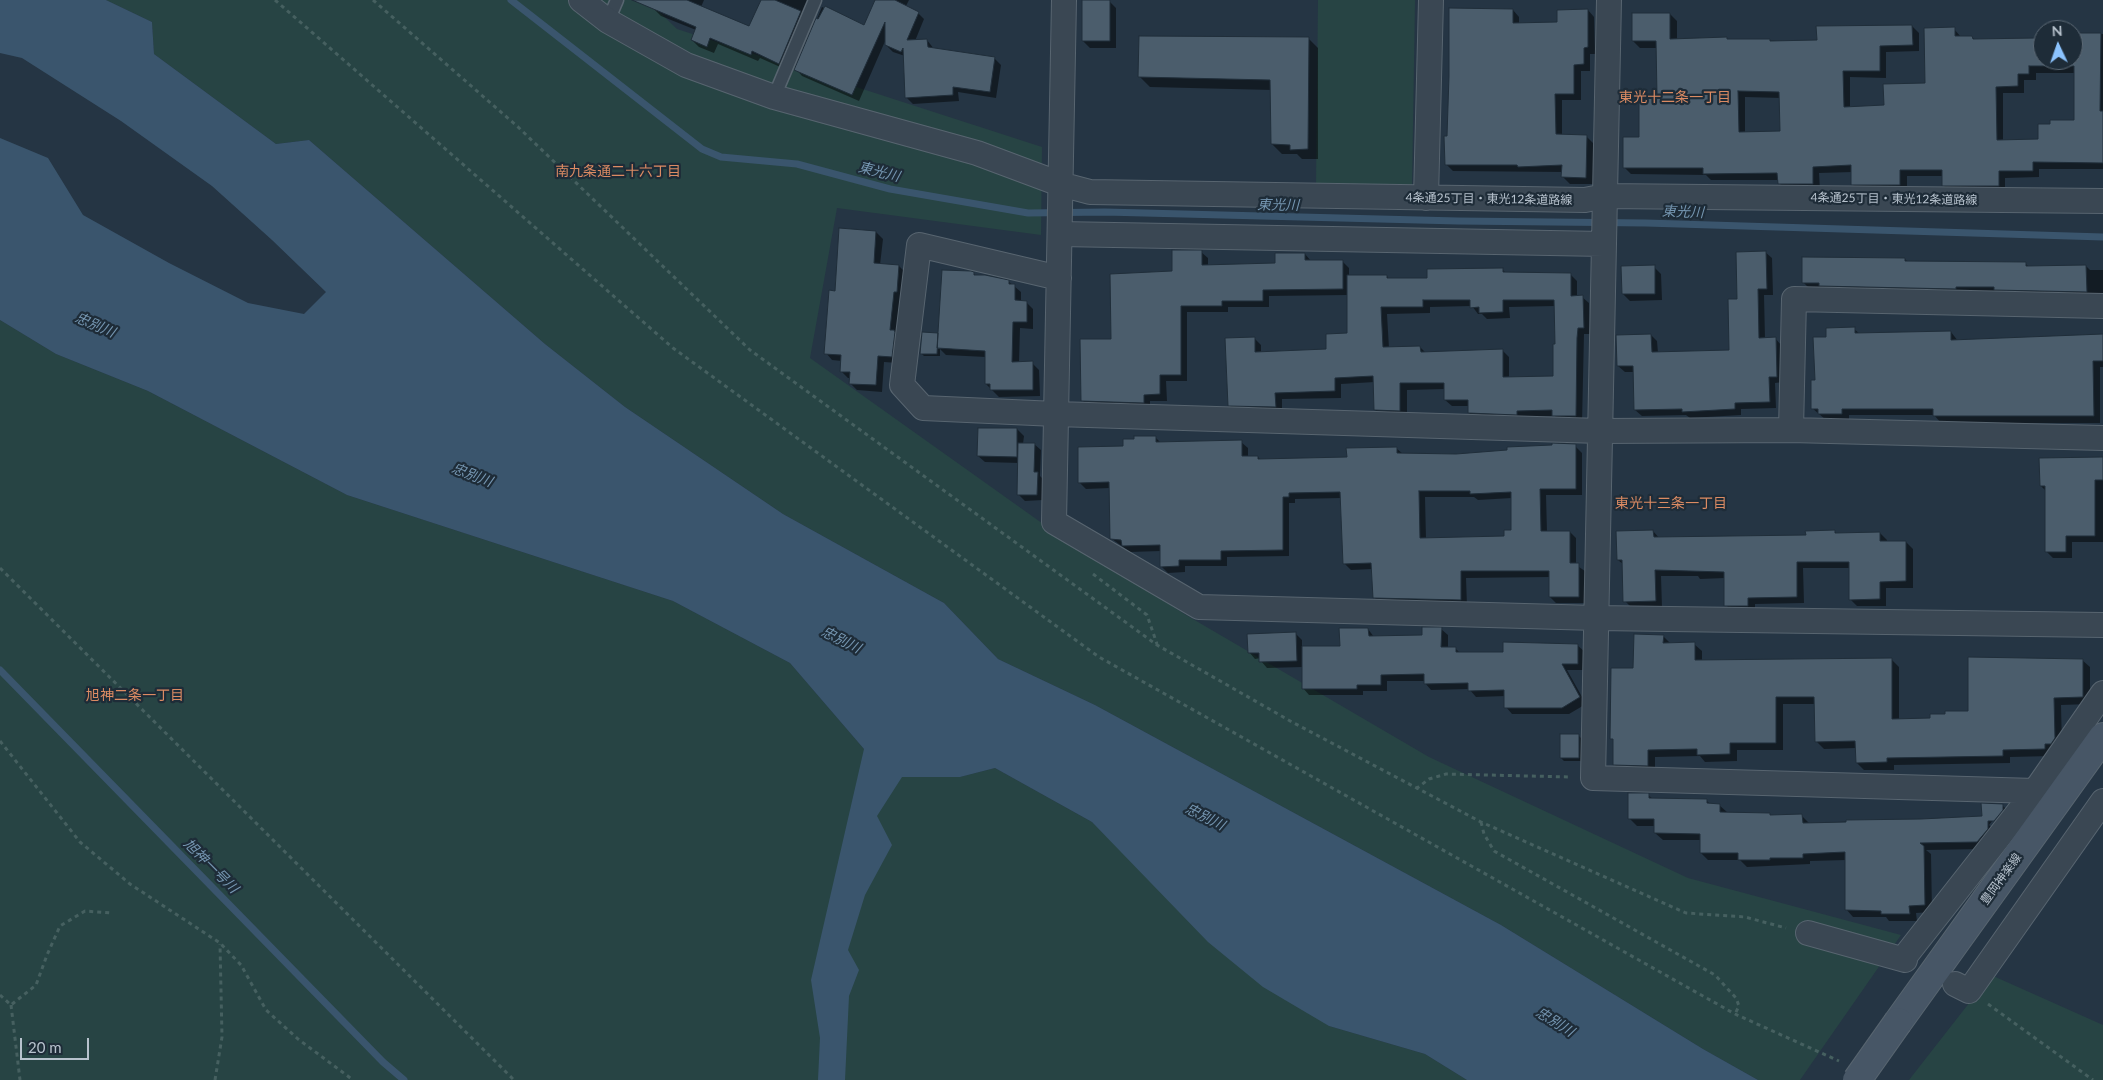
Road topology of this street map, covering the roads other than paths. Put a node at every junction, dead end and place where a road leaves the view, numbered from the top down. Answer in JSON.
{"nodes":[{"id":1,"x":581,"y":0,"type":"edge"},
{"id":2,"x":815,"y":0,"type":"edge"},
{"id":3,"x":1064,"y":0,"type":"edge"},
{"id":4,"x":1431,"y":0,"type":"edge"},
{"id":5,"x":1609,"y":0,"type":"edge"},
{"id":6,"x":612,"y":10,"type":"edge"},
{"id":7,"x":774,"y":97,"type":"junction"},
{"id":8,"x":1426,"y":198,"type":"junction"},
{"id":9,"x":2103,"y":201,"type":"edge"},
{"id":10,"x":1060,"y":210,"type":"junction"},
{"id":11,"x":1605,"y":222,"type":"junction"},
{"id":12,"x":1059,"y":278,"type":"junction"},
{"id":13,"x":2103,"y":306,"type":"edge"},
{"id":14,"x":1056,"y":414,"type":"junction"},
{"id":15,"x":1791,"y":430,"type":"junction"},
{"id":16,"x":1600,"y":431,"type":"junction"},
{"id":17,"x":2103,"y":438,"type":"edge"},
{"id":18,"x":1597,"y":618,"type":"junction"},
{"id":19,"x":2103,"y":625,"type":"edge"},
{"id":20,"x":2103,"y":693,"type":"edge"},
{"id":21,"x":2103,"y":737,"type":"edge"},
{"id":22,"x":2035,"y":791,"type":"junction"},
{"id":23,"x":2103,"y":801,"type":"edge"},
{"id":24,"x":1808,"y":933,"type":"road end"},
{"id":25,"x":1962,"y":987,"type":"road end"},
{"id":26,"x":1851,"y":1072,"type":"edge"}],
"edges":[{"from":1,"to":6,"type":"street"},
{"from":2,"to":7,"type":"lane"},
{"from":3,"to":10,"type":"street"},
{"from":4,"to":8,"type":"street"},
{"from":5,"to":11,"type":"street"},
{"from":6,"to":7,"type":"street"},
{"from":7,"to":10,"type":"street"},
{"from":8,"to":10,"type":"street","name":"4条通25丁目・東光12条道路線"},
{"from":8,"to":11,"type":"street","name":"4条通25丁目・東光12条道路線"},
{"from":9,"to":11,"type":"street","name":"4条通25丁目・東光12条道路線"},
{"from":10,"to":11,"type":"street"},
{"from":10,"to":12,"type":"street"},
{"from":11,"to":16,"type":"street"},
{"from":12,"to":14,"type":"street"},
{"from":12,"to":14,"type":"street"},
{"from":13,"to":15,"type":"street"},
{"from":14,"to":16,"type":"street"},
{"from":14,"to":18,"type":"street"},
{"from":15,"to":16,"type":"street"},
{"from":15,"to":17,"type":"street"},
{"from":16,"to":18,"type":"street"},
{"from":18,"to":19,"type":"street"},
{"from":18,"to":22,"type":"street"},
{"from":20,"to":22,"type":"street"},
{"from":21,"to":26,"type":"main road","name":"豊岡神楽線","bridge":true},
{"from":22,"to":24,"type":"street"},
{"from":23,"to":25,"type":"street"}]}
